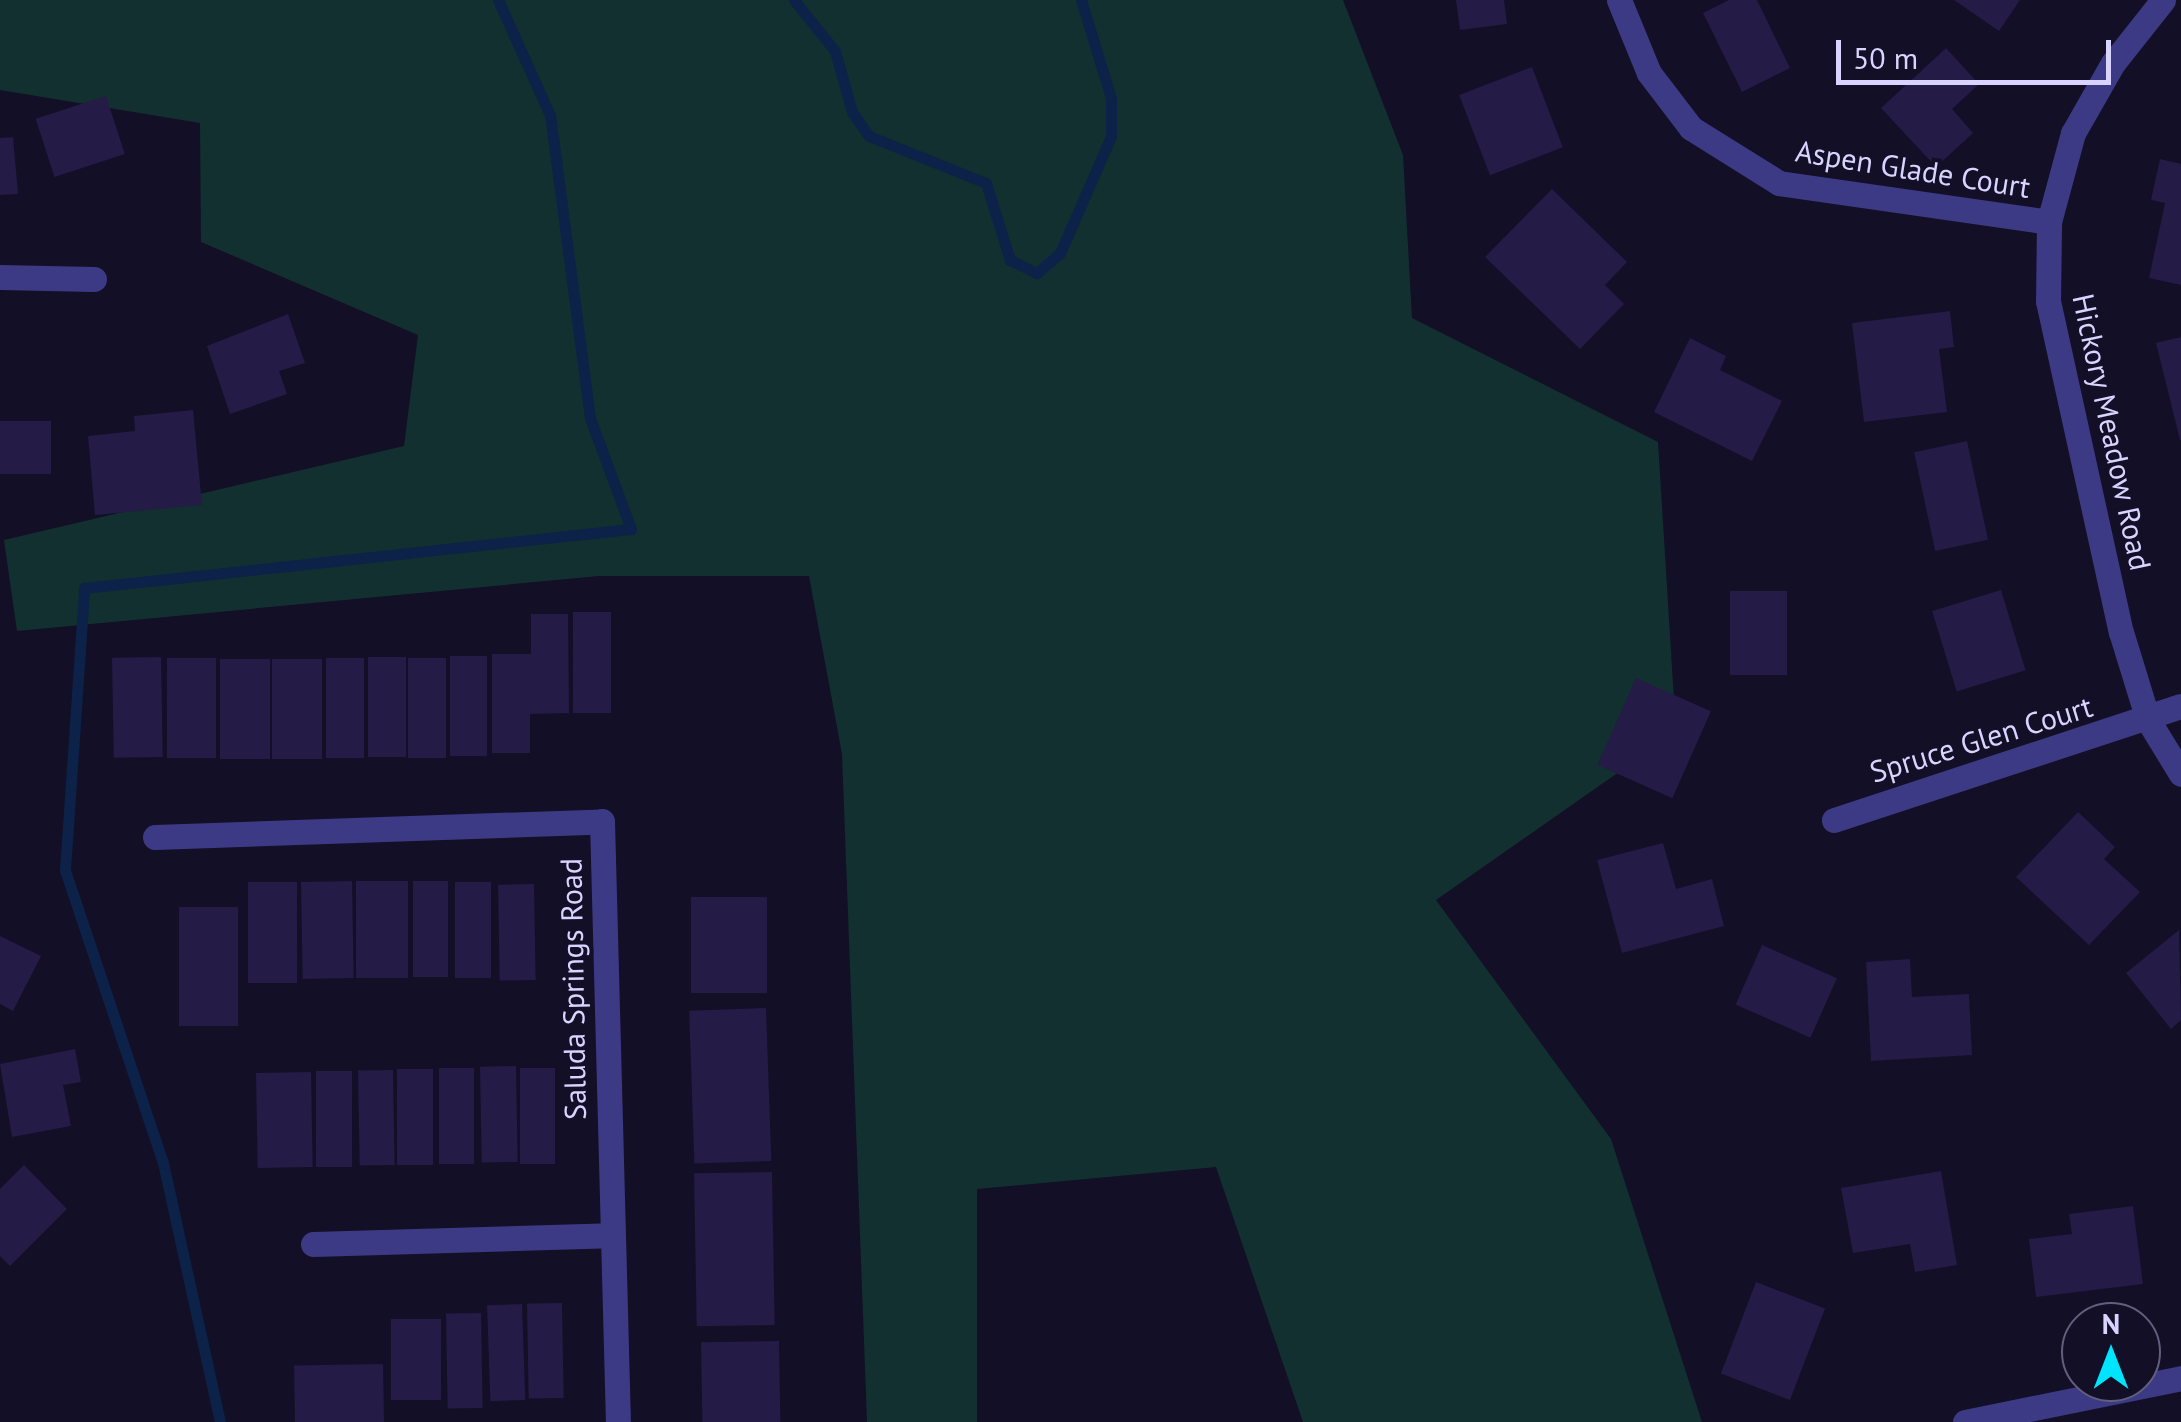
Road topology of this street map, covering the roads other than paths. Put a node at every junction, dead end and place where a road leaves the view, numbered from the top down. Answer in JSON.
{"nodes":[{"id":1,"x":1619,"y":0,"type":"edge"},
{"id":2,"x":2163,"y":0,"type":"edge"},
{"id":3,"x":2049,"y":222,"type":"junction"},
{"id":4,"x":0,"y":278,"type":"edge"},
{"id":5,"x":94,"y":279,"type":"dead end"},
{"id":6,"x":2181,"y":706,"type":"edge"},
{"id":7,"x":2148,"y":720,"type":"junction"},
{"id":8,"x":2181,"y":774,"type":"edge"},
{"id":9,"x":1834,"y":820,"type":"dead end"},
{"id":10,"x":154,"y":837,"type":"dead end"},
{"id":11,"x":610,"y":1235,"type":"junction"},
{"id":12,"x":313,"y":1244,"type":"dead end"},
{"id":13,"x":2181,"y":1378,"type":"edge"},
{"id":14,"x":618,"y":1422,"type":"edge"},
{"id":15,"x":1965,"y":1422,"type":"edge"}],
"edges":[{"from":1,"to":3,"type":"street","name":"Aspen Glade Court"},
{"from":2,"to":3,"type":"street","name":"Hickory Meadow Road"},
{"from":3,"to":7,"type":"street","name":"Hickory Meadow Road"},
{"from":4,"to":5,"type":"street"},
{"from":6,"to":7,"type":"street","name":"Spruce Glen Court"},
{"from":7,"to":8,"type":"street","name":"Hickory Meadow Road"},
{"from":7,"to":9,"type":"street","name":"Spruce Glen Court"},
{"from":10,"to":11,"type":"street","name":"Saluda Springs Road"},
{"from":11,"to":12,"type":"street"},
{"from":11,"to":14,"type":"street","name":"Saluda Springs Road"},
{"from":13,"to":15,"type":"street"}]}
